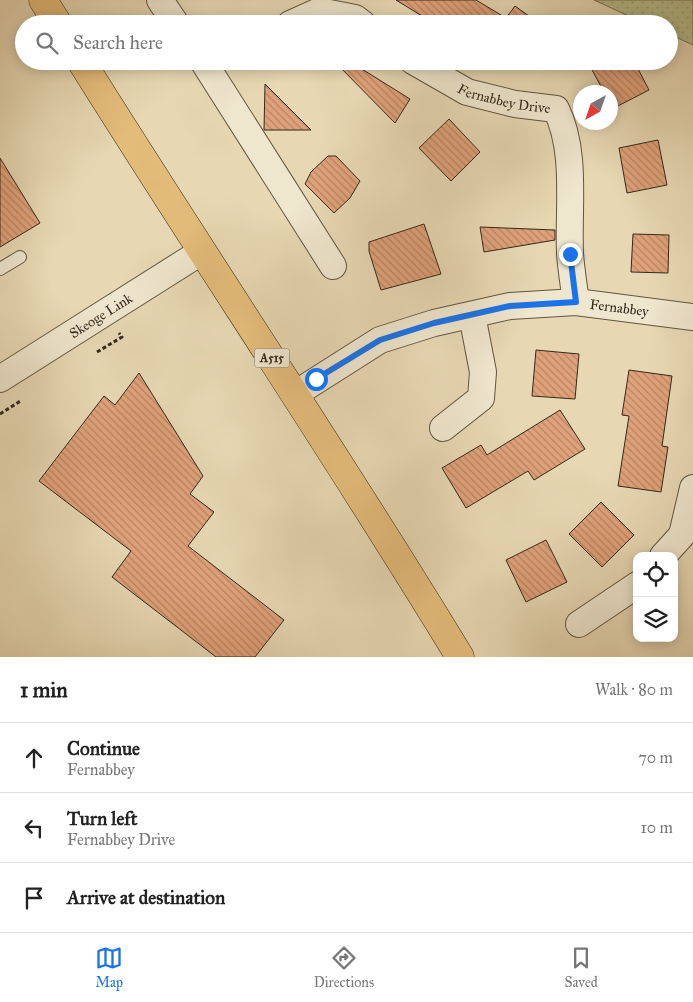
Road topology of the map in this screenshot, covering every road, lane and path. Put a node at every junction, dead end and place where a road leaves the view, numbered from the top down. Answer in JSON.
{"nodes":[{"id":1,"x":43,"y":0,"type":"edge"},
{"id":2,"x":160,"y":0,"type":"edge"},
{"id":3,"x":52,"y":15,"type":"edge"},
{"id":4,"x":170,"y":15,"type":"edge"},
{"id":5,"x":310,"y":15,"type":"edge"},
{"id":6,"x":340,"y":15,"type":"edge"},
{"id":7,"x":87,"y":70,"type":"edge"},
{"id":8,"x":216,"y":70,"type":"edge"},
{"id":9,"x":429,"y":70,"type":"edge"},
{"id":10,"x":201,"y":252,"type":"junction"},
{"id":11,"x":20,"y":257,"type":"dead end"},
{"id":12,"x":333,"y":266,"type":"dead end"},
{"id":13,"x":0,"y":269,"type":"edge"},
{"id":14,"x":576,"y":302,"type":"junction"},
{"id":15,"x":472,"y":315,"type":"junction"},
{"id":16,"x":693,"y":317,"type":"edge"},
{"id":17,"x":0,"y":378,"type":"edge"},
{"id":18,"x":295,"y":394,"type":"junction"},
{"id":19,"x":443,"y":428,"type":"dead end"},
{"id":20,"x":693,"y":488,"type":"edge"},
{"id":21,"x":667,"y":552,"type":"edge"},
{"id":22,"x":633,"y":588,"type":"edge"},
{"id":23,"x":579,"y":624,"type":"dead end"},
{"id":24,"x":460,"y":657,"type":"edge"}],
"edges":[{"from":1,"to":3,"type":"highway"},
{"from":2,"to":4,"type":"street"},
{"from":5,"to":6,"type":"street"},
{"from":7,"to":10,"type":"highway","number":"A515"},
{"from":8,"to":12,"type":"street"},
{"from":9,"to":14,"type":"street","name":"Fernabbey Drive"},
{"from":10,"to":17,"type":"street","name":"Skeoge Link"},
{"from":10,"to":18,"type":"highway","number":"A515"},
{"from":11,"to":13,"type":"lane"},
{"from":14,"to":15,"type":"street","name":"Fernabbey"},
{"from":14,"to":16,"type":"street","name":"Fernabbey"},
{"from":15,"to":18,"type":"street","name":"Fernabbey"},
{"from":15,"to":19,"type":"street"},
{"from":18,"to":24,"type":"highway","number":"A515"},
{"from":20,"to":21,"type":"street"},
{"from":22,"to":23,"type":"street"}]}
